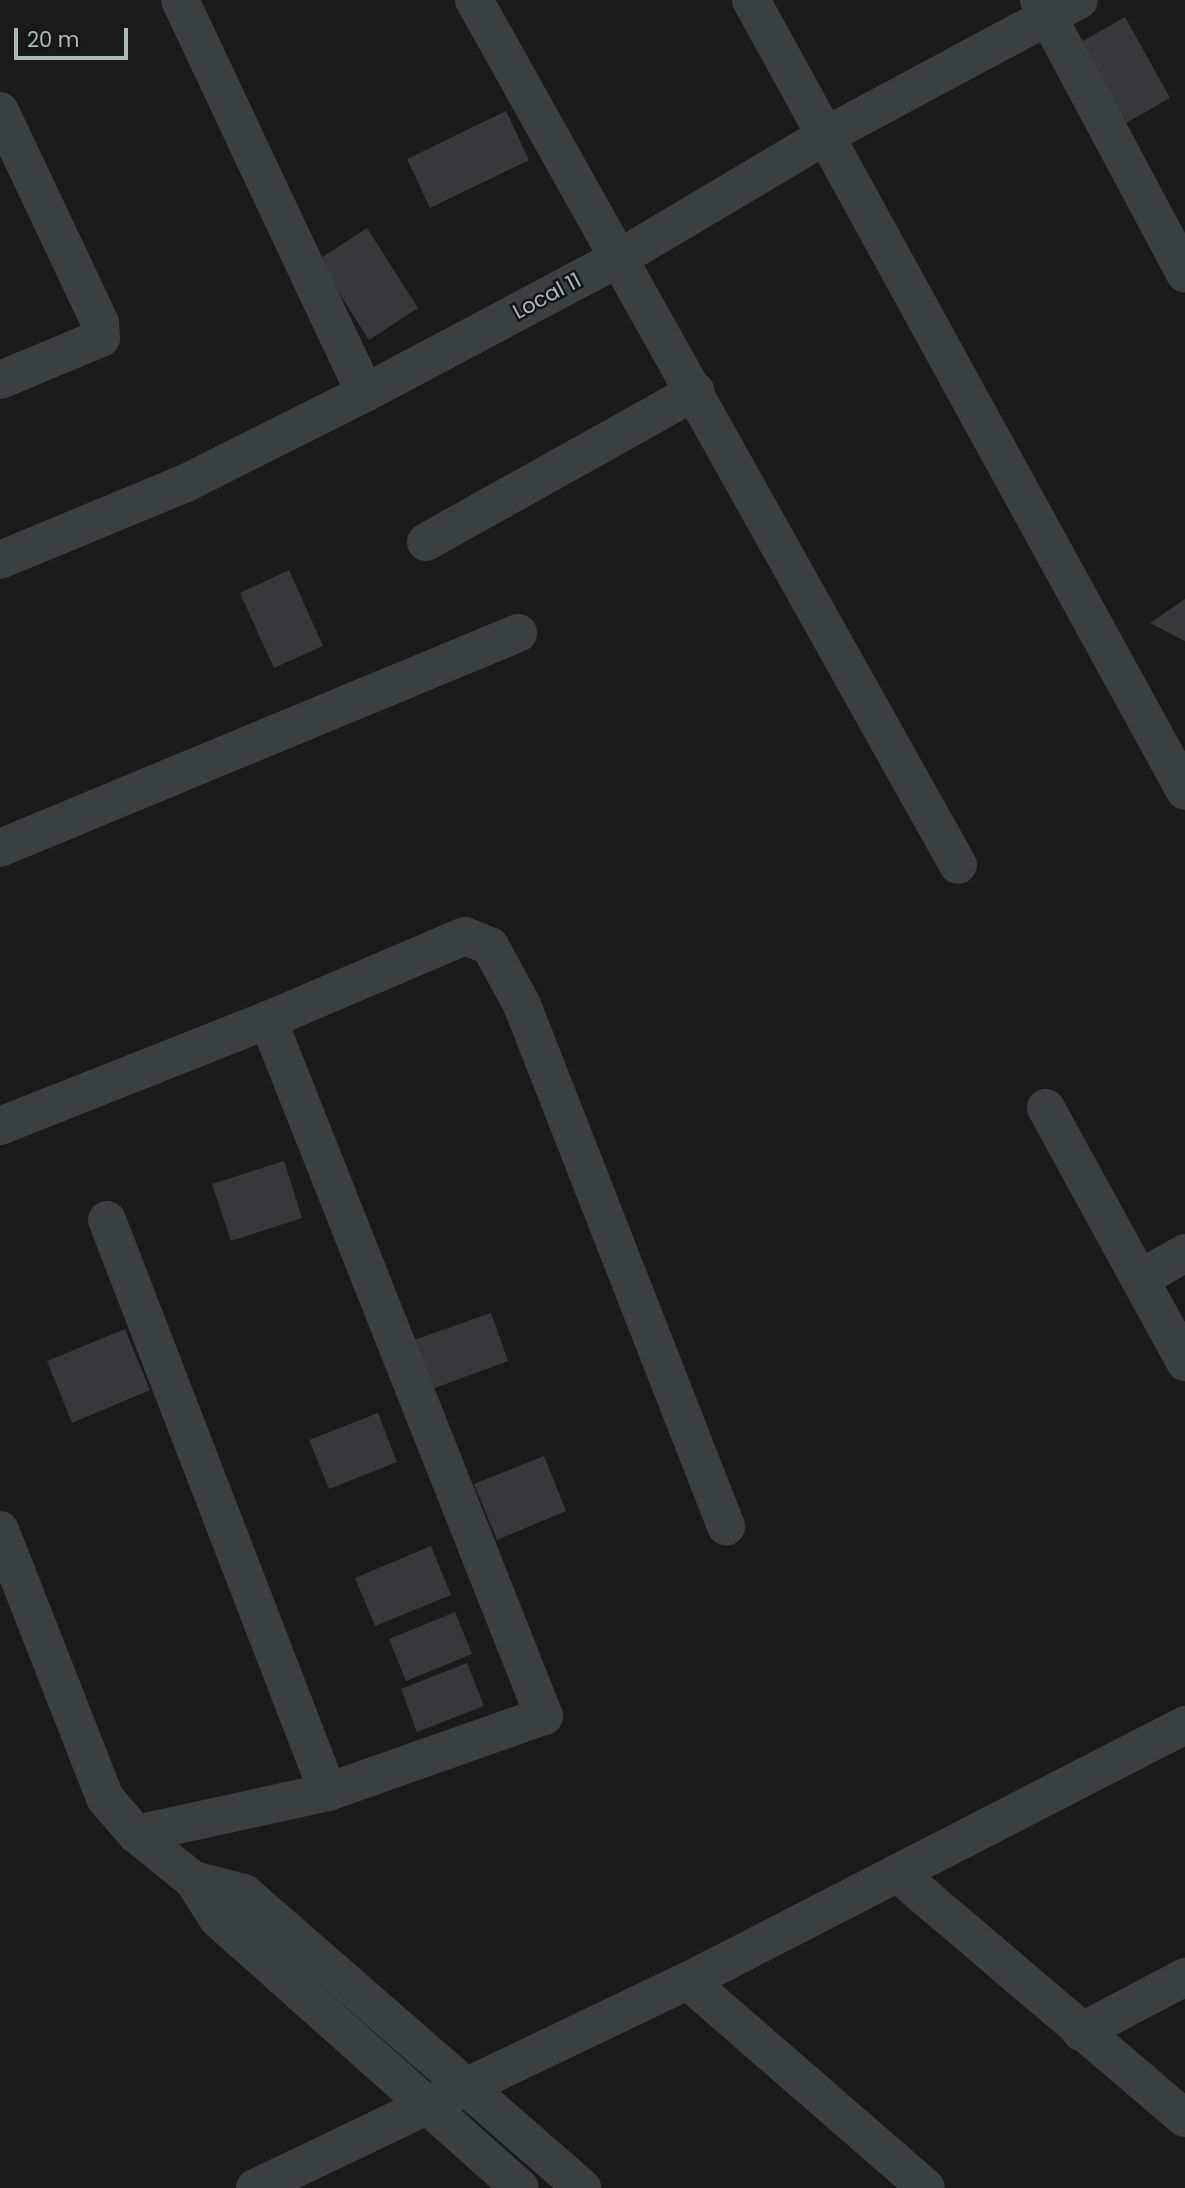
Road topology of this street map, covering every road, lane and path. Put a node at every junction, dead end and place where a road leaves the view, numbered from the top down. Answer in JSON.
{"nodes":[{"id":1,"x":474,"y":0,"type":"edge"},
{"id":2,"x":751,"y":0,"type":"edge"},
{"id":3,"x":192,"y":5,"type":"edge"},
{"id":4,"x":1055,"y":5,"type":"edge"},
{"id":5,"x":0,"y":111,"type":"edge"},
{"id":6,"x":825,"y":136,"type":"junction"},
{"id":7,"x":621,"y":257,"type":"junction"},
{"id":8,"x":1185,"y":273,"type":"edge"},
{"id":9,"x":0,"y":380,"type":"edge"},
{"id":10,"x":696,"y":391,"type":"junction"},
{"id":11,"x":365,"y":393,"type":"junction"},
{"id":12,"x":426,"y":542,"type":"dead end"},
{"id":13,"x":0,"y":560,"type":"edge"},
{"id":14,"x":519,"y":633,"type":"dead end"},
{"id":15,"x":1185,"y":791,"type":"edge"},
{"id":16,"x":0,"y":848,"type":"edge"},
{"id":17,"x":958,"y":865,"type":"dead end"},
{"id":18,"x":268,"y":1020,"type":"junction"},
{"id":19,"x":1046,"y":1108,"type":"dead end"},
{"id":20,"x":0,"y":1126,"type":"edge"},
{"id":21,"x":107,"y":1220,"type":"dead end"},
{"id":22,"x":1185,"y":1253,"type":"edge"},
{"id":23,"x":1139,"y":1279,"type":"junction"},
{"id":24,"x":1185,"y":1362,"type":"edge"},
{"id":25,"x":726,"y":1526,"type":"dead end"},
{"id":26,"x":0,"y":1530,"type":"edge"},
{"id":27,"x":1185,"y":1725,"type":"edge"},
{"id":28,"x":328,"y":1792,"type":"junction"},
{"id":29,"x":136,"y":1834,"type":"junction"},
{"id":30,"x":898,"y":1873,"type":"junction"},
{"id":31,"x":193,"y":1880,"type":"junction"},
{"id":32,"x":1185,"y":1977,"type":"edge"},
{"id":33,"x":688,"y":1981,"type":"junction"},
{"id":34,"x":1081,"y":2032,"type":"junction"},
{"id":35,"x":467,"y":2087,"type":"junction"},
{"id":36,"x":427,"y":2106,"type":"junction"},
{"id":37,"x":1185,"y":2118,"type":"edge"},
{"id":38,"x":255,"y":2188,"type":"edge"},
{"id":39,"x":520,"y":2188,"type":"edge"},
{"id":40,"x":582,"y":2188,"type":"edge"},
{"id":41,"x":926,"y":2188,"type":"edge"}],
"edges":[{"from":1,"to":7,"type":"street"},
{"from":2,"to":6,"type":"street"},
{"from":3,"to":11,"type":"street"},
{"from":4,"to":6,"type":"street","name":"Local 11"},
{"from":4,"to":8,"type":"street"},
{"from":5,"to":9,"type":"street"},
{"from":6,"to":7,"type":"street","name":"Local 11"},
{"from":6,"to":15,"type":"street"},
{"from":7,"to":10,"type":"street"},
{"from":7,"to":11,"type":"street","name":"Local 11"},
{"from":10,"to":12,"type":"street"},
{"from":10,"to":17,"type":"street"},
{"from":11,"to":13,"type":"street","name":"Local 11"},
{"from":14,"to":16,"type":"street"},
{"from":18,"to":20,"type":"street"},
{"from":18,"to":25,"type":"street"},
{"from":18,"to":28,"type":"street"},
{"from":19,"to":23,"type":"street"},
{"from":21,"to":28,"type":"street"},
{"from":22,"to":23,"type":"street"},
{"from":23,"to":24,"type":"street"},
{"from":26,"to":29,"type":"street"},
{"from":27,"to":30,"type":"street"},
{"from":28,"to":29,"type":"street"},
{"from":29,"to":31,"type":"street"},
{"from":30,"to":33,"type":"street"},
{"from":30,"to":34,"type":"street"},
{"from":31,"to":35,"type":"street"},
{"from":31,"to":36,"type":"street"},
{"from":32,"to":34,"type":"street"},
{"from":33,"to":35,"type":"street"},
{"from":33,"to":41,"type":"street"},
{"from":34,"to":37,"type":"street"},
{"from":35,"to":36,"type":"street"},
{"from":35,"to":40,"type":"street"},
{"from":36,"to":38,"type":"street"},
{"from":36,"to":39,"type":"street"}]}
